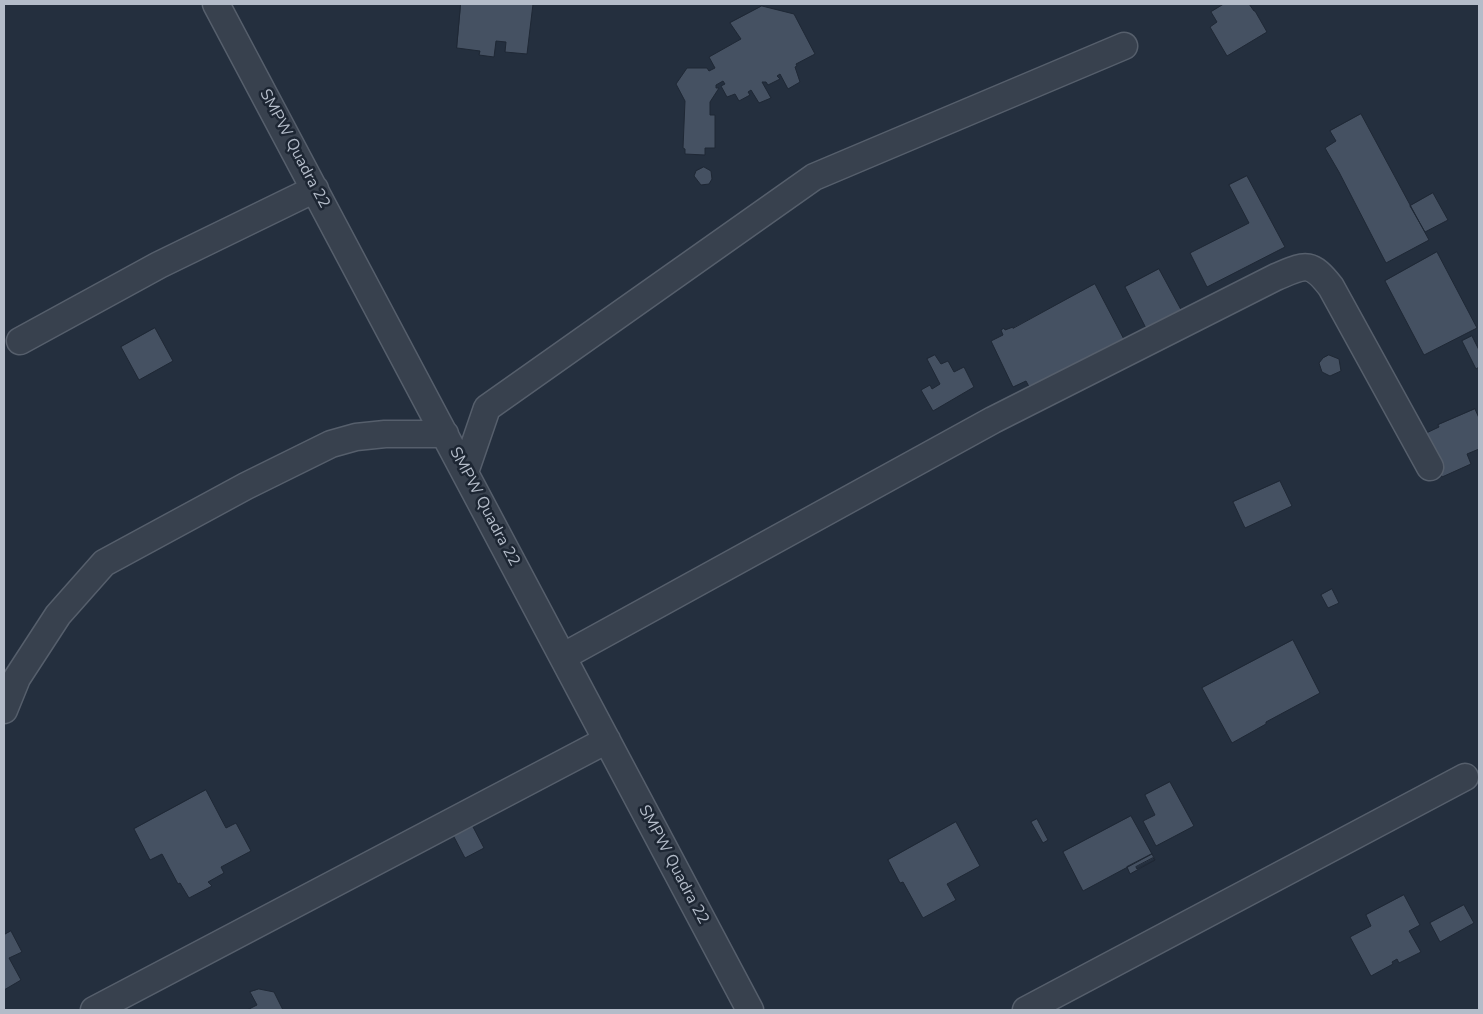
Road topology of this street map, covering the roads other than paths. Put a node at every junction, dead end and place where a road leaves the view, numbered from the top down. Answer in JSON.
{"nodes":[{"id":1,"x":216,"y":4,"type":"edge"},
{"id":2,"x":1124,"y":46,"type":"dead end"},
{"id":3,"x":315,"y":189,"type":"junction"},
{"id":4,"x":20,"y":341,"type":"dead end"},
{"id":5,"x":445,"y":434,"type":"junction"},
{"id":6,"x":1430,"y":467,"type":"dead end"},
{"id":7,"x":465,"y":472,"type":"junction"},
{"id":8,"x":564,"y":656,"type":"junction"},
{"id":9,"x":4,"y":710,"type":"edge"},
{"id":10,"x":607,"y":740,"type":"junction"},
{"id":11,"x":1465,"y":777,"type":"dead end"},
{"id":12,"x":94,"y":1010,"type":"edge"},
{"id":13,"x":750,"y":1010,"type":"edge"},
{"id":14,"x":1026,"y":1010,"type":"edge"}],
"edges":[{"from":1,"to":3,"type":"street","name":"SMPW Quadra 22"},
{"from":2,"to":7,"type":"street"},
{"from":3,"to":4,"type":"street"},
{"from":3,"to":5,"type":"street","name":"SMPW Quadra 22"},
{"from":5,"to":7,"type":"street","name":"SMPW Quadra 22"},
{"from":5,"to":9,"type":"street"},
{"from":6,"to":8,"type":"street"},
{"from":7,"to":8,"type":"street","name":"SMPW Quadra 22"},
{"from":8,"to":10,"type":"street","name":"SMPW Quadra 22"},
{"from":10,"to":12,"type":"street"},
{"from":10,"to":13,"type":"street","name":"SMPW Quadra 22"},
{"from":11,"to":14,"type":"street"}]}
